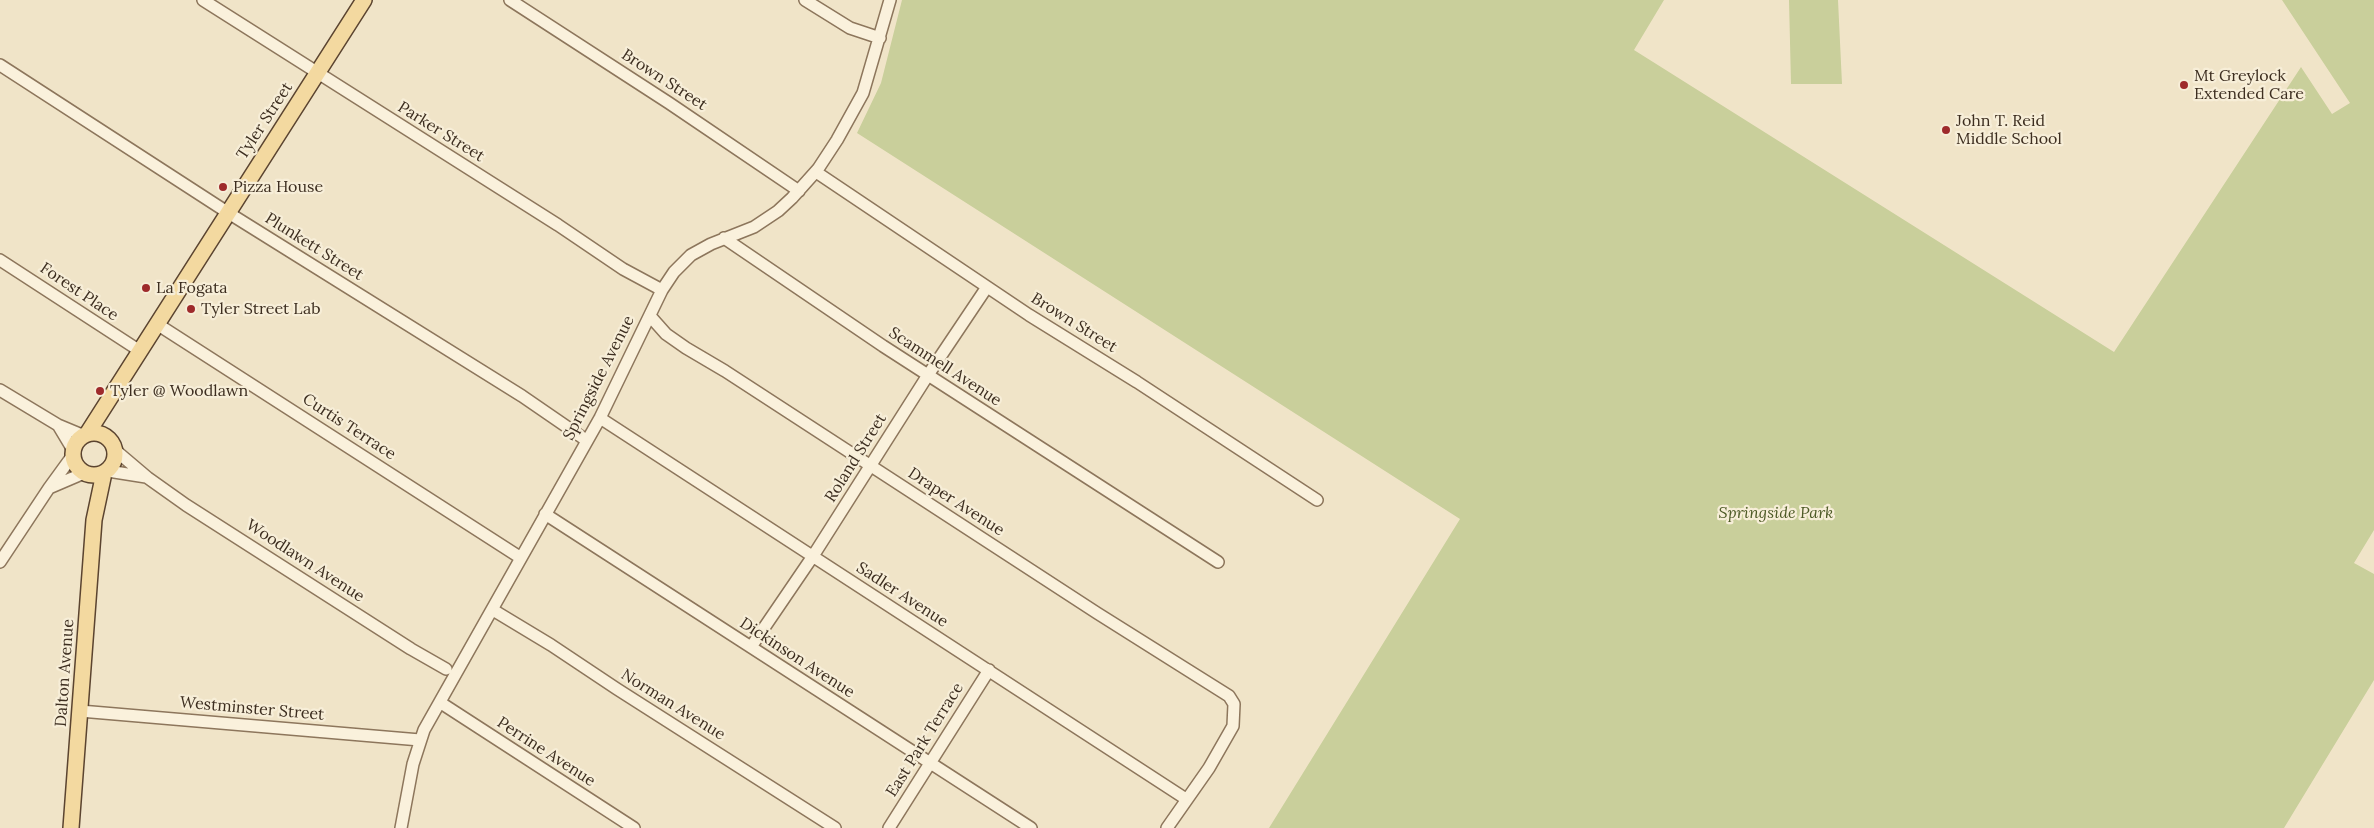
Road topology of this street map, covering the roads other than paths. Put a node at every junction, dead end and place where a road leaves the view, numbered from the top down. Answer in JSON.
{"nodes":[{"id":1,"x":203,"y":0,"type":"edge"},
{"id":2,"x":364,"y":0,"type":"edge"},
{"id":3,"x":510,"y":0,"type":"edge"},
{"id":4,"x":805,"y":0,"type":"edge"},
{"id":5,"x":890,"y":0,"type":"edge"},
{"id":6,"x":880,"y":38,"type":"junction"},
{"id":7,"x":0,"y":65,"type":"edge"},
{"id":8,"x":317,"y":74,"type":"junction"},
{"id":9,"x":816,"y":172,"type":"junction"},
{"id":10,"x":799,"y":191,"type":"junction"},
{"id":11,"x":227,"y":212,"type":"junction"},
{"id":12,"x":724,"y":238,"type":"junction"},
{"id":13,"x":0,"y":260,"type":"edge"},
{"id":14,"x":987,"y":287,"type":"junction"},
{"id":15,"x":662,"y":290,"type":"junction"},
{"id":16,"x":650,"y":316,"type":"junction"},
{"id":17,"x":158,"y":324,"type":"junction"},
{"id":18,"x":140,"y":351,"type":"junction"},
{"id":19,"x":928,"y":375,"type":"junction"},
{"id":20,"x":116,"y":388,"type":"junction"},
{"id":21,"x":0,"y":390,"type":"edge"},
{"id":22,"x":600,"y":418,"type":"junction"},
{"id":23,"x":58,"y":425,"type":"junction"},
{"id":24,"x":85,"y":435,"type":"junction"},
{"id":25,"x":586,"y":440,"type":"junction"},
{"id":26,"x":112,"y":444,"type":"junction"},
{"id":27,"x":73,"y":453,"type":"junction"},
{"id":28,"x":871,"y":466,"type":"junction"},
{"id":29,"x":106,"y":472,"type":"junction"},
{"id":30,"x":86,"y":474,"type":"junction"},
{"id":31,"x":148,"y":478,"type":"junction"},
{"id":32,"x":49,"y":488,"type":"junction"},
{"id":33,"x":1317,"y":500,"type":"dead end"},
{"id":34,"x":546,"y":514,"type":"junction"},
{"id":35,"x":94,"y":520,"type":"junction"},
{"id":36,"x":813,"y":556,"type":"junction"},
{"id":37,"x":521,"y":558,"type":"junction"},
{"id":38,"x":0,"y":562,"type":"edge"},
{"id":39,"x":1218,"y":562,"type":"dead end"},
{"id":40,"x":493,"y":610,"type":"junction"},
{"id":41,"x":751,"y":647,"type":"junction"},
{"id":42,"x":446,"y":669,"type":"dead end"},
{"id":43,"x":989,"y":670,"type":"junction"},
{"id":44,"x":441,"y":703,"type":"junction"},
{"id":45,"x":80,"y":711,"type":"junction"},
{"id":46,"x":420,"y":740,"type":"junction"},
{"id":47,"x":930,"y":763,"type":"junction"},
{"id":48,"x":1186,"y":799,"type":"junction"},
{"id":49,"x":71,"y":828,"type":"edge"},
{"id":50,"x":401,"y":828,"type":"edge"},
{"id":51,"x":634,"y":828,"type":"edge"},
{"id":52,"x":835,"y":828,"type":"edge"},
{"id":53,"x":889,"y":828,"type":"edge"},
{"id":54,"x":1032,"y":828,"type":"edge"},
{"id":55,"x":1167,"y":828,"type":"edge"}],
"edges":[{"from":1,"to":8,"type":"street","name":"Parker Street"},
{"from":2,"to":8,"type":"main road","name":"Tyler Street"},
{"from":3,"to":10,"type":"street","name":"Brown Street"},
{"from":4,"to":6,"type":"street"},
{"from":5,"to":6,"type":"street","name":"Springside Avenue"},
{"from":6,"to":9,"type":"street","name":"Springside Avenue"},
{"from":7,"to":11,"type":"street","name":"Plunkett Street"},
{"from":8,"to":11,"type":"main road","name":"Tyler Street"},
{"from":8,"to":15,"type":"street","name":"Parker Street"},
{"from":9,"to":10,"type":"street","name":"Springside Avenue"},
{"from":9,"to":14,"type":"street","name":"Brown Street"},
{"from":10,"to":12,"type":"street","name":"Springside Avenue"},
{"from":11,"to":17,"type":"main road","name":"Tyler Street"},
{"from":11,"to":25,"type":"street","name":"Plunkett Street"},
{"from":12,"to":15,"type":"street","name":"Springside Avenue"},
{"from":12,"to":19,"type":"street","name":"Scammell Avenue"},
{"from":13,"to":18,"type":"street","name":"Forest Place"},
{"from":14,"to":19,"type":"street","name":"Roland Street"},
{"from":14,"to":33,"type":"street","name":"Brown Street"},
{"from":15,"to":16,"type":"street","name":"Springside Avenue"},
{"from":16,"to":22,"type":"street","name":"Springside Avenue"},
{"from":16,"to":28,"type":"street","name":"Draper Avenue"},
{"from":17,"to":18,"type":"main road","name":"Tyler Street"},
{"from":17,"to":37,"type":"street","name":"Curtis Terrace"},
{"from":18,"to":20,"type":"main road","name":"Tyler Street"},
{"from":19,"to":28,"type":"street","name":"Roland Street"},
{"from":19,"to":39,"type":"street","name":"Scammell Avenue"},
{"from":20,"to":24,"type":"main road","name":"Tyler Street"},
{"from":20,"to":26,"type":"main road","name":"Tyler Street"},
{"from":21,"to":23,"type":"street"},
{"from":22,"to":25,"type":"street","name":"Springside Avenue"},
{"from":22,"to":36,"type":"street","name":"Sadler Avenue"},
{"from":23,"to":24,"type":"street"},
{"from":23,"to":27,"type":"street"},
{"from":24,"to":26,"type":"main road"},
{"from":24,"to":27,"type":"main road"},
{"from":25,"to":34,"type":"street","name":"Springside Avenue"},
{"from":26,"to":29,"type":"main road"},
{"from":26,"to":31,"type":"street","name":"Woodlawn Avenue"},
{"from":27,"to":30,"type":"main road"},
{"from":27,"to":32,"type":"street"},
{"from":28,"to":36,"type":"street","name":"Roland Street"},
{"from":28,"to":48,"type":"street","name":"Draper Avenue"},
{"from":29,"to":30,"type":"main road"},
{"from":29,"to":31,"type":"street","name":"Woodlawn Avenue"},
{"from":29,"to":35,"type":"main road","name":"Dalton Avenue"},
{"from":30,"to":32,"type":"street"},
{"from":30,"to":35,"type":"main road","name":"Dalton Avenue"},
{"from":31,"to":42,"type":"street","name":"Woodlawn Avenue"},
{"from":32,"to":38,"type":"street"},
{"from":34,"to":37,"type":"street","name":"Springside Avenue"},
{"from":34,"to":41,"type":"street","name":"Dickinson Avenue"},
{"from":35,"to":45,"type":"main road","name":"Dalton Avenue"},
{"from":36,"to":41,"type":"street","name":"Roland Street"},
{"from":36,"to":43,"type":"street","name":"Sadler Avenue"},
{"from":37,"to":40,"type":"street","name":"Springside Avenue"},
{"from":40,"to":44,"type":"street","name":"Springside Avenue"},
{"from":40,"to":52,"type":"street","name":"Norman Avenue"},
{"from":41,"to":47,"type":"street","name":"Dickinson Avenue"},
{"from":43,"to":47,"type":"street","name":"East Park Terrace"},
{"from":43,"to":48,"type":"street","name":"Sadler Avenue"},
{"from":44,"to":46,"type":"street","name":"Springside Avenue"},
{"from":44,"to":51,"type":"street","name":"Perrine Avenue"},
{"from":45,"to":46,"type":"street","name":"Westminster Street"},
{"from":45,"to":49,"type":"main road","name":"Dalton Avenue"},
{"from":46,"to":50,"type":"street","name":"Springside Avenue"},
{"from":47,"to":53,"type":"street","name":"East Park Terrace"},
{"from":47,"to":54,"type":"street","name":"Dickinson Avenue"},
{"from":48,"to":55,"type":"street"}]}
